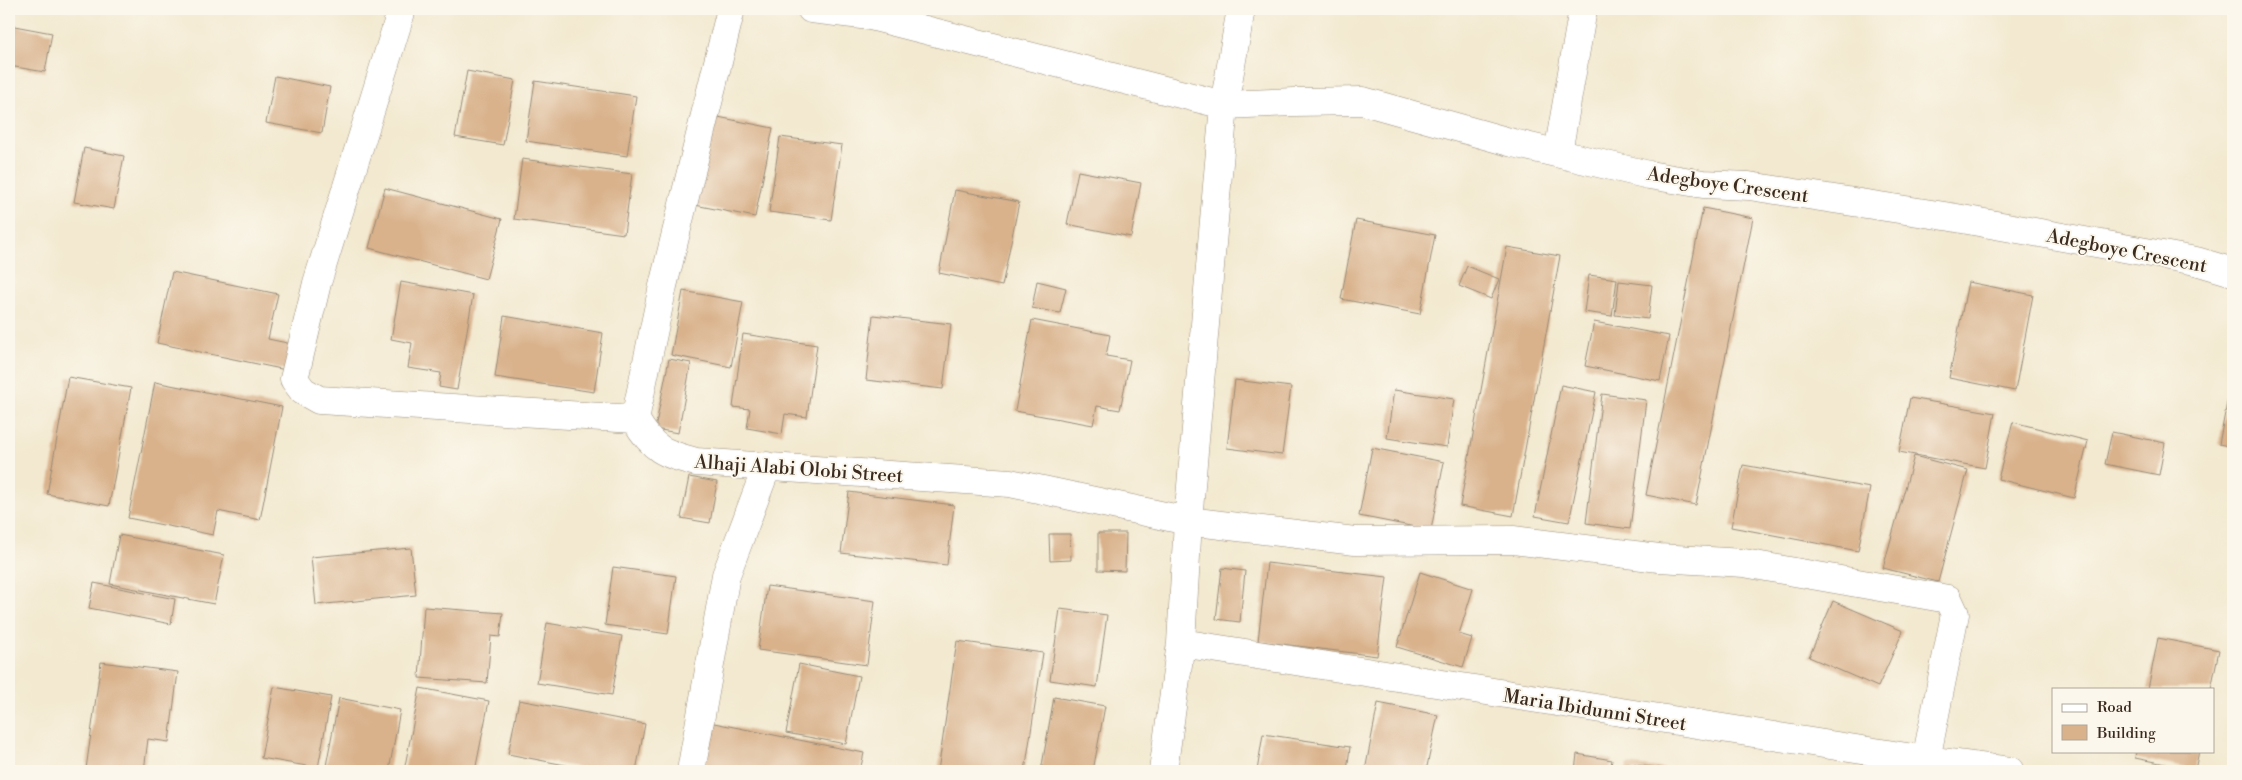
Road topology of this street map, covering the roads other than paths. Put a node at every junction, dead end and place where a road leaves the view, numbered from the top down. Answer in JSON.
{"nodes":[{"id":1,"x":402,"y":9,"type":"edge"},
{"id":2,"x":731,"y":9,"type":"edge"},
{"id":3,"x":811,"y":9,"type":"edge"},
{"id":4,"x":1242,"y":9,"type":"edge"},
{"id":5,"x":1583,"y":9,"type":"edge"},
{"id":6,"x":1224,"y":106,"type":"junction"},
{"id":7,"x":1558,"y":153,"type":"junction"},
{"id":8,"x":2233,"y":272,"type":"edge"},
{"id":9,"x":635,"y":419,"type":"junction"},
{"id":10,"x":766,"y":466,"type":"junction"},
{"id":11,"x":1188,"y":521,"type":"junction"},
{"id":12,"x":1181,"y":643,"type":"junction"},
{"id":13,"x":1926,"y":760,"type":"junction"},
{"id":14,"x":1870,"y":762,"type":"edge"},
{"id":15,"x":691,"y":771,"type":"edge"},
{"id":16,"x":1163,"y":771,"type":"edge"},
{"id":17,"x":2010,"y":771,"type":"edge"}],
"edges":[{"from":1,"to":9,"type":"street"},
{"from":2,"to":9,"type":"street"},
{"from":3,"to":6,"type":"street","name":"Adegboye Crescent"},
{"from":4,"to":6,"type":"street"},
{"from":5,"to":7,"type":"street"},
{"from":6,"to":7,"type":"street","name":"Adegboye Crescent"},
{"from":6,"to":11,"type":"street"},
{"from":7,"to":8,"type":"street","name":"Adegboye Crescent"},
{"from":9,"to":10,"type":"street","name":"Alhaji Alabi Olobi Street"},
{"from":10,"to":11,"type":"street","name":"Alhaji Alabi Olobi Street"},
{"from":10,"to":15,"type":"street"},
{"from":11,"to":12,"type":"street"},
{"from":11,"to":13,"type":"street","name":"Alhaji Alabi Olobi Street"},
{"from":12,"to":14,"type":"street","name":"Maria Ibidunni Street"},
{"from":12,"to":16,"type":"street"},
{"from":13,"to":14,"type":"street","name":"Maria Ibidunni Street"},
{"from":13,"to":17,"type":"street","name":"Maria Ibidunni Street"}]}
